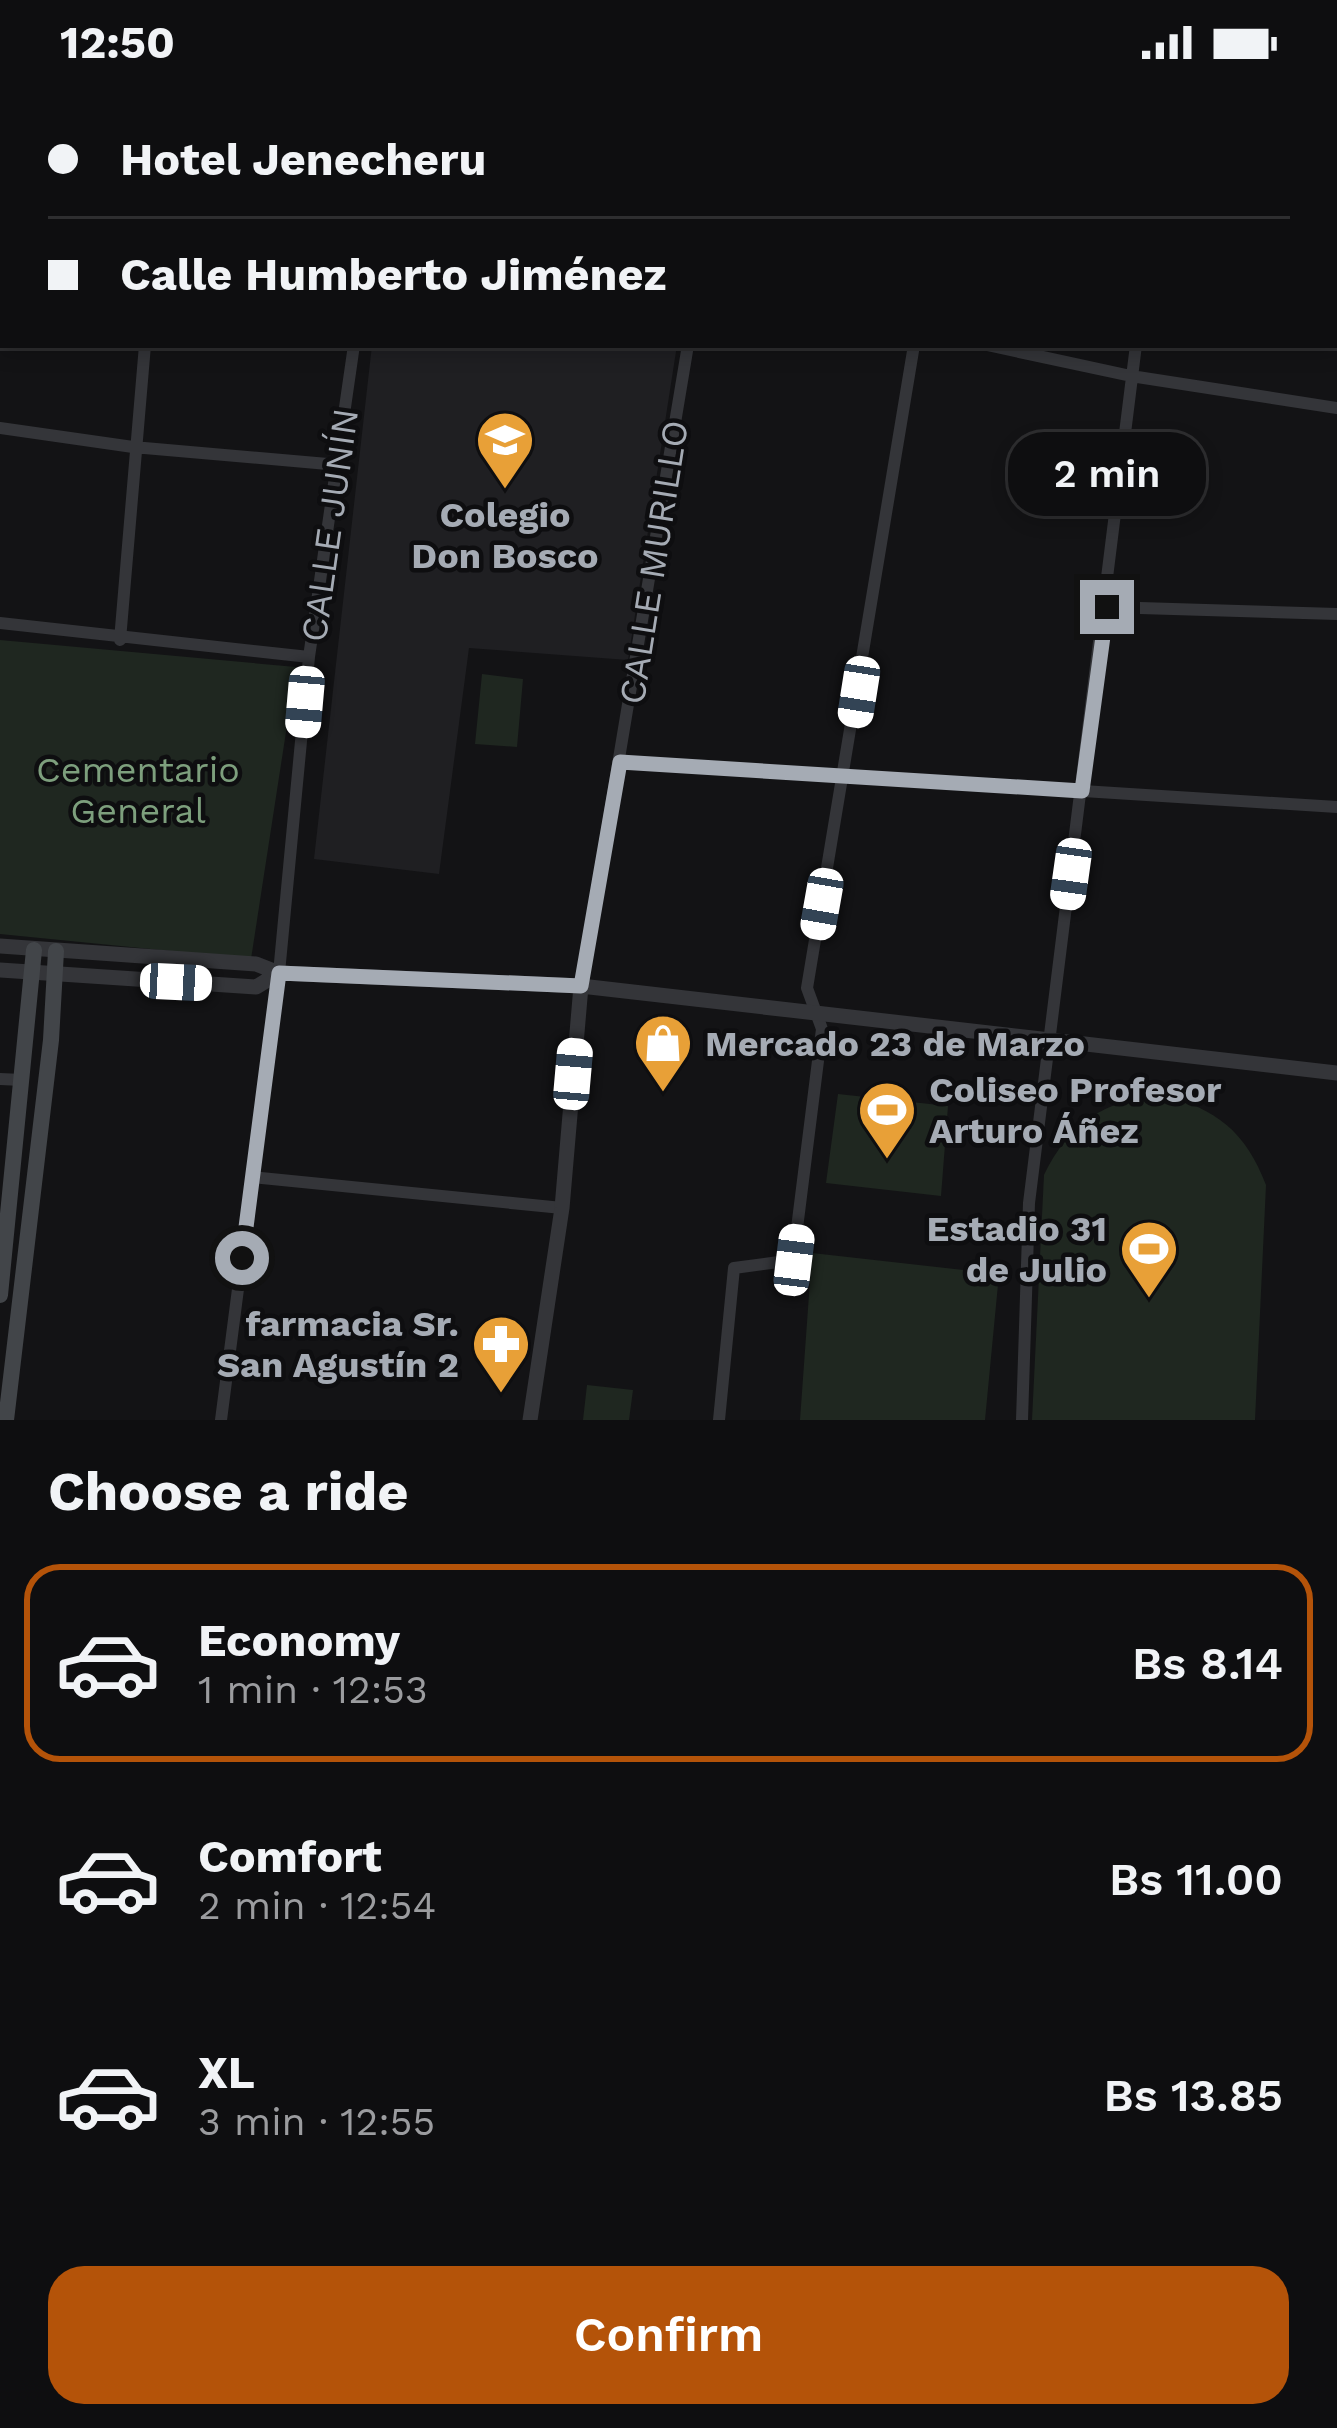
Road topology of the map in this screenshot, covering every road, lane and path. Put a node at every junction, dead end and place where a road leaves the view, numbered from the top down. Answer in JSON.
{"nodes":[{"id":1,"x":145,"y":348,"type":"edge"},
{"id":2,"x":353,"y":348,"type":"edge"},
{"id":3,"x":688,"y":348,"type":"edge"},
{"id":4,"x":914,"y":348,"type":"edge"},
{"id":5,"x":1001,"y":348,"type":"edge"},
{"id":6,"x":1136,"y":348,"type":"edge"},
{"id":7,"x":1131,"y":376,"type":"junction"},
{"id":8,"x":1337,"y":408,"type":"edge"},
{"id":9,"x":0,"y":428,"type":"edge"},
{"id":10,"x":133,"y":447,"type":"junction"},
{"id":11,"x":339,"y":465,"type":"junction"},
{"id":12,"x":1107,"y":607,"type":"junction"},
{"id":13,"x":1337,"y":614,"type":"edge"},
{"id":14,"x":0,"y":623,"type":"edge"},
{"id":15,"x":120,"y":640,"type":"junction"},
{"id":16,"x":310,"y":657,"type":"junction"},
{"id":17,"x":620,"y":762,"type":"junction"},
{"id":18,"x":845,"y":778,"type":"junction"},
{"id":19,"x":1082,"y":791,"type":"junction"},
{"id":20,"x":1337,"y":807,"type":"edge"},
{"id":21,"x":0,"y":946,"type":"edge"},
{"id":22,"x":34,"y":950,"type":"junction"},
{"id":23,"x":56,"y":951,"type":"junction"},
{"id":24,"x":0,"y":970,"type":"edge"},
{"id":25,"x":32,"y":972,"type":"junction"},
{"id":26,"x":279,"y":973,"type":"junction"},
{"id":27,"x":54,"y":974,"type":"junction"},
{"id":28,"x":581,"y":986,"type":"junction"},
{"id":29,"x":817,"y":1011,"type":"junction"},
{"id":30,"x":1047,"y":1040,"type":"junction"},
{"id":31,"x":1337,"y":1073,"type":"edge"},
{"id":32,"x":0,"y":1079,"type":"edge"},
{"id":33,"x":22,"y":1080,"type":"junction"},
{"id":34,"x":8,"y":1140,"type":"edge"},
{"id":35,"x":252,"y":1178,"type":"junction"},
{"id":36,"x":562,"y":1208,"type":"junction"},
{"id":37,"x":0,"y":1295,"type":"edge"},
{"id":38,"x":6,"y":1420,"type":"edge"},
{"id":39,"x":221,"y":1420,"type":"edge"},
{"id":40,"x":530,"y":1420,"type":"edge"},
{"id":41,"x":718,"y":1420,"type":"edge"},
{"id":42,"x":1022,"y":1420,"type":"edge"}],
"edges":[{"from":1,"to":10,"type":"street"},
{"from":2,"to":11,"type":"street","name":"CALLE JUNÍN"},
{"from":3,"to":17,"type":"street","name":"CALLE MURILLO"},
{"from":4,"to":18,"type":"street"},
{"from":5,"to":7,"type":"street"},
{"from":6,"to":7,"type":"street"},
{"from":7,"to":8,"type":"street"},
{"from":7,"to":12,"type":"street"},
{"from":9,"to":10,"type":"street"},
{"from":10,"to":11,"type":"street"},
{"from":10,"to":15,"type":"street"},
{"from":11,"to":16,"type":"street","name":"CALLE JUNÍN"},
{"from":12,"to":13,"type":"street"},
{"from":12,"to":19,"type":"street"},
{"from":14,"to":15,"type":"street"},
{"from":15,"to":16,"type":"street"},
{"from":16,"to":26,"type":"street","name":"CALLE JUNÍN"},
{"from":17,"to":18,"type":"street"},
{"from":17,"to":28,"type":"street","name":"CALLE MURILLO"},
{"from":18,"to":19,"type":"street"},
{"from":18,"to":29,"type":"street"},
{"from":19,"to":20,"type":"street"},
{"from":19,"to":30,"type":"street"},
{"from":21,"to":22,"type":"street"},
{"from":22,"to":23,"type":"street"},
{"from":22,"to":25,"type":"main road"},
{"from":23,"to":26,"type":"street"},
{"from":23,"to":27,"type":"main road"},
{"from":24,"to":25,"type":"street"},
{"from":25,"to":27,"type":"street"},
{"from":25,"to":33,"type":"main road"},
{"from":26,"to":27,"type":"street"},
{"from":26,"to":28,"type":"street"},
{"from":26,"to":35,"type":"street","name":"CALLE JUNÍN"},
{"from":27,"to":38,"type":"main road"},
{"from":28,"to":29,"type":"street"},
{"from":28,"to":36,"type":"street","name":"CALLE MURILLO"},
{"from":29,"to":30,"type":"street"},
{"from":29,"to":41,"type":"street"},
{"from":30,"to":31,"type":"street"},
{"from":30,"to":42,"type":"street"},
{"from":32,"to":33,"type":"street"},
{"from":33,"to":34,"type":"main road"},
{"from":34,"to":37,"type":"main road"},
{"from":35,"to":36,"type":"street"},
{"from":35,"to":39,"type":"street","name":"CALLE JUNÍN"},
{"from":36,"to":40,"type":"street","name":"CALLE MURILLO"}]}
